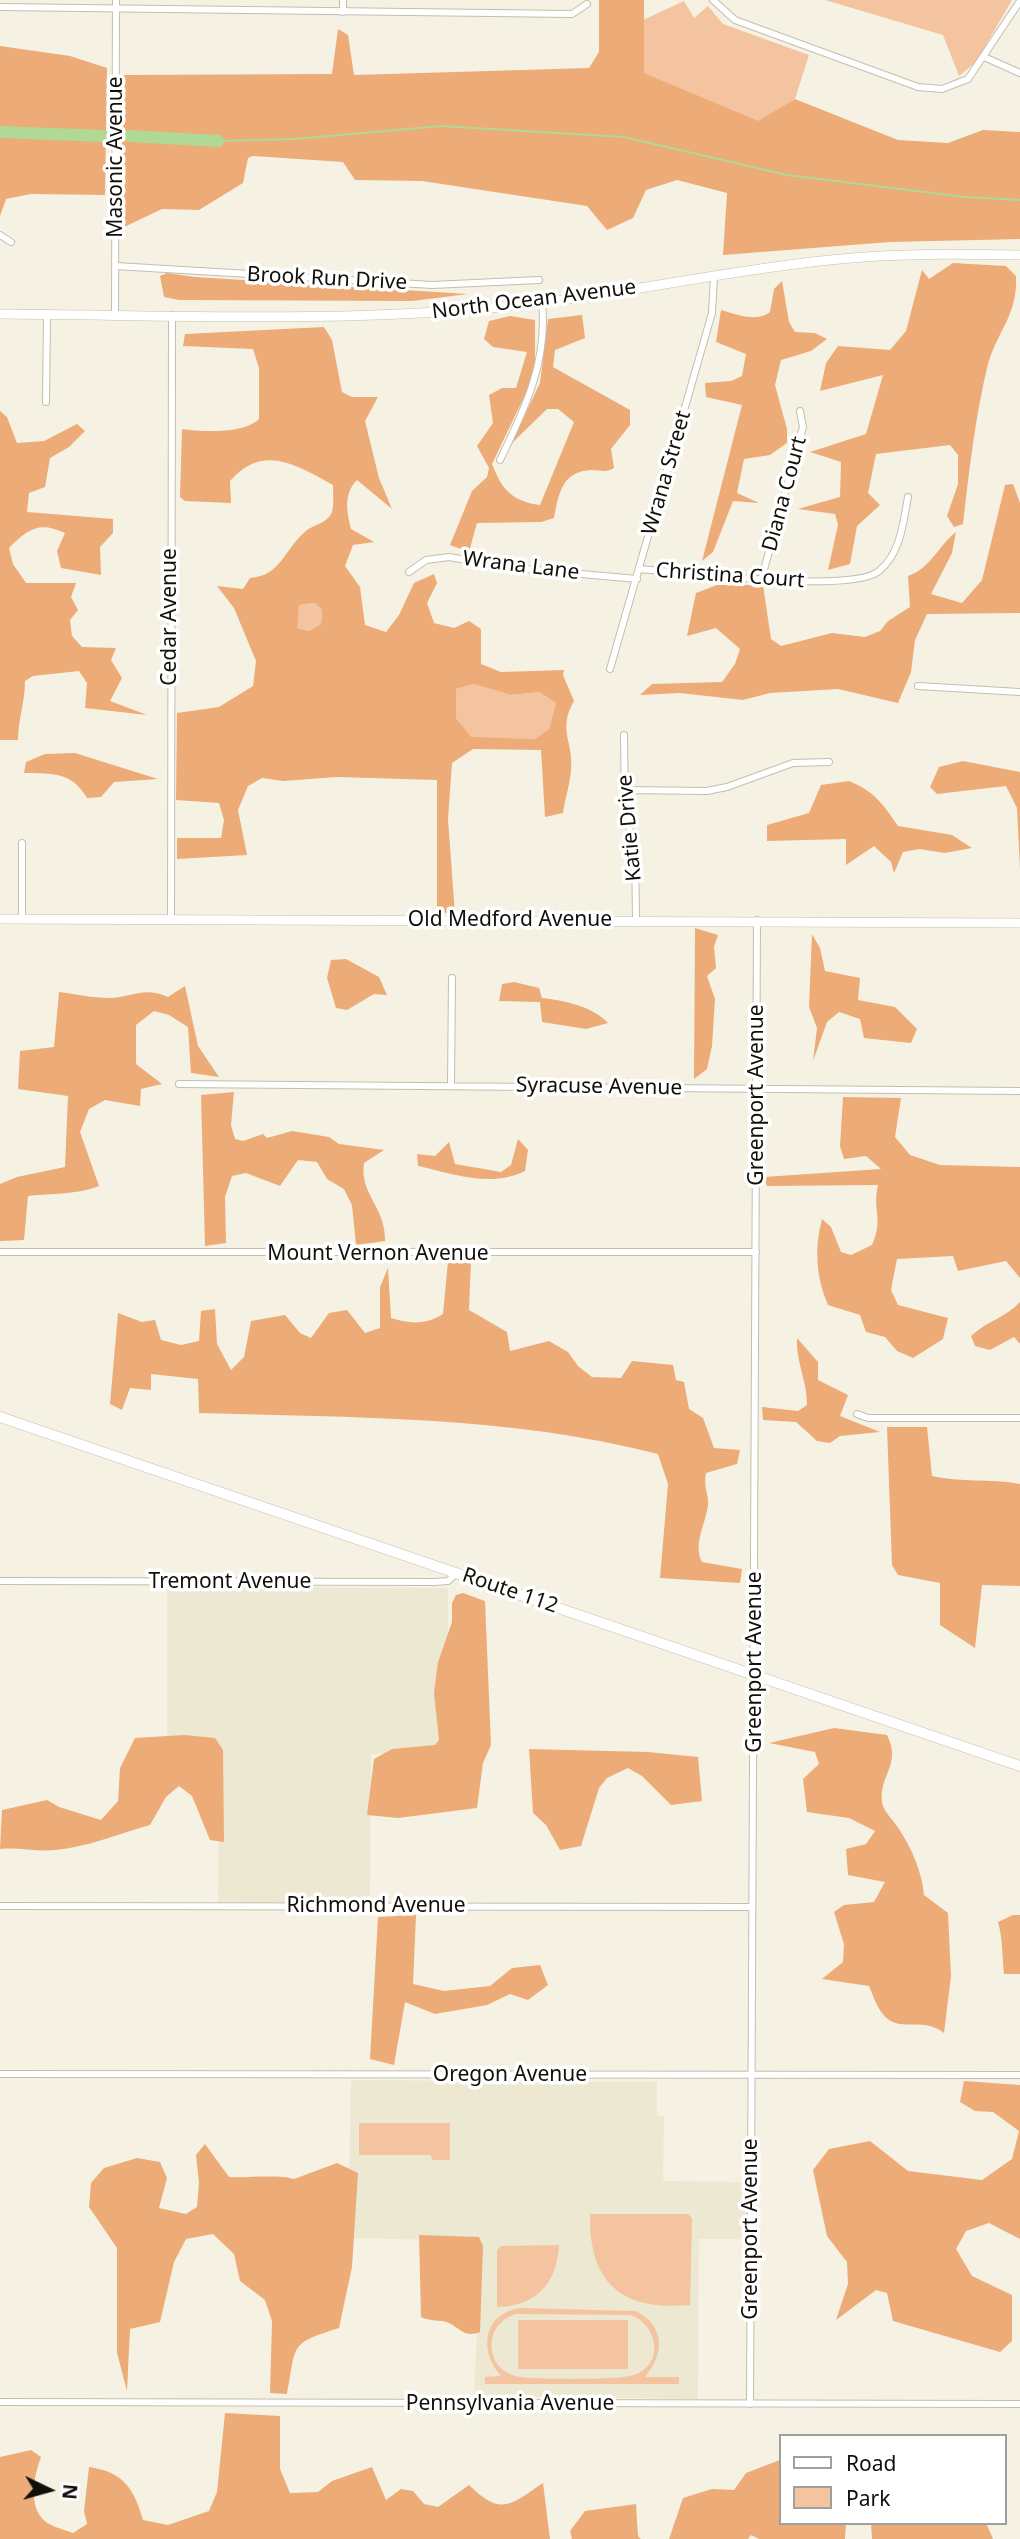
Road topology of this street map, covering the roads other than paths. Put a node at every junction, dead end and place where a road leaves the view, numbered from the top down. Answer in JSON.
{"nodes":[{"id":1,"x":116,"y":0,"type":"edge"},
{"id":2,"x":344,"y":0,"type":"edge"},
{"id":3,"x":713,"y":0,"type":"edge"},
{"id":4,"x":1020,"y":1,"type":"edge"},
{"id":5,"x":587,"y":4,"type":"dead end"},
{"id":6,"x":0,"y":7,"type":"edge"},
{"id":7,"x":116,"y":9,"type":"junction"},
{"id":8,"x":343,"y":12,"type":"junction"},
{"id":9,"x":984,"y":57,"type":"junction"},
{"id":10,"x":1020,"y":73,"type":"edge"},
{"id":11,"x":0,"y":235,"type":"edge"},
{"id":12,"x":11,"y":242,"type":"dead end"},
{"id":13,"x":1020,"y":255,"type":"edge"},
{"id":14,"x":116,"y":266,"type":"junction"},
{"id":15,"x":714,"y":276,"type":"junction"},
{"id":16,"x":539,"y":280,"type":"dead end"},
{"id":17,"x":542,"y":303,"type":"junction"},
{"id":18,"x":0,"y":314,"type":"edge"},
{"id":19,"x":47,"y":314,"type":"junction"},
{"id":20,"x":115,"y":315,"type":"junction"},
{"id":21,"x":172,"y":315,"type":"junction"},
{"id":22,"x":46,"y":402,"type":"dead end"},
{"id":23,"x":800,"y":411,"type":"dead end"},
{"id":24,"x":500,"y":460,"type":"dead end"},
{"id":25,"x":908,"y":497,"type":"dead end"},
{"id":26,"x":639,"y":569,"type":"junction"},
{"id":27,"x":409,"y":572,"type":"dead end"},
{"id":28,"x":761,"y":578,"type":"junction"},
{"id":29,"x":637,"y":579,"type":"junction"},
{"id":30,"x":610,"y":669,"type":"dead end"},
{"id":31,"x":918,"y":686,"type":"dead end"},
{"id":32,"x":1020,"y":692,"type":"edge"},
{"id":33,"x":624,"y":735,"type":"dead end"},
{"id":34,"x":829,"y":762,"type":"dead end"},
{"id":35,"x":624,"y":790,"type":"junction"},
{"id":36,"x":22,"y":843,"type":"dead end"},
{"id":37,"x":0,"y":919,"type":"edge"},
{"id":38,"x":22,"y":919,"type":"junction"},
{"id":39,"x":171,"y":919,"type":"junction"},
{"id":40,"x":636,"y":920,"type":"junction"},
{"id":41,"x":757,"y":920,"type":"junction"},
{"id":42,"x":1020,"y":923,"type":"edge"},
{"id":43,"x":452,"y":978,"type":"dead end"},
{"id":44,"x":179,"y":1084,"type":"dead end"},
{"id":45,"x":451,"y":1085,"type":"junction"},
{"id":46,"x":757,"y":1088,"type":"junction"},
{"id":47,"x":1020,"y":1091,"type":"edge"},
{"id":48,"x":0,"y":1252,"type":"edge"},
{"id":49,"x":756,"y":1252,"type":"junction"},
{"id":50,"x":857,"y":1414,"type":"dead end"},
{"id":51,"x":0,"y":1417,"type":"edge"},
{"id":52,"x":1020,"y":1419,"type":"edge"},
{"id":53,"x":457,"y":1573,"type":"junction"},
{"id":54,"x":0,"y":1581,"type":"edge"},
{"id":55,"x":755,"y":1675,"type":"junction"},
{"id":56,"x":1020,"y":1766,"type":"edge"},
{"id":57,"x":0,"y":1906,"type":"edge"},
{"id":58,"x":752,"y":1907,"type":"junction"},
{"id":59,"x":0,"y":2074,"type":"edge"},
{"id":60,"x":752,"y":2075,"type":"junction"},
{"id":61,"x":1020,"y":2076,"type":"edge"},
{"id":62,"x":0,"y":2402,"type":"edge"},
{"id":63,"x":750,"y":2404,"type":"junction"},
{"id":64,"x":1020,"y":2404,"type":"edge"}],
"edges":[{"from":1,"to":7,"type":"street","name":"Masonic Avenue"},
{"from":2,"to":8,"type":"street"},
{"from":3,"to":9,"type":"street"},
{"from":4,"to":9,"type":"street"},
{"from":5,"to":8,"type":"street"},
{"from":6,"to":7,"type":"street"},
{"from":7,"to":8,"type":"street"},
{"from":7,"to":14,"type":"street","name":"Masonic Avenue"},
{"from":9,"to":10,"type":"street"},
{"from":11,"to":12,"type":"street"},
{"from":13,"to":15,"type":"main road","name":"North Ocean Avenue"},
{"from":14,"to":16,"type":"street","name":"Brook Run Drive"},
{"from":14,"to":20,"type":"street","name":"Masonic Avenue"},
{"from":15,"to":17,"type":"main road","name":"North Ocean Avenue"},
{"from":15,"to":26,"type":"street","name":"Wrana Street"},
{"from":17,"to":21,"type":"main road","name":"North Ocean Avenue"},
{"from":17,"to":24,"type":"street"},
{"from":18,"to":19,"type":"main road","name":"North Ocean Avenue"},
{"from":19,"to":20,"type":"main road","name":"North Ocean Avenue"},
{"from":19,"to":22,"type":"street"},
{"from":20,"to":21,"type":"main road","name":"North Ocean Avenue"},
{"from":21,"to":39,"type":"street","name":"Cedar Avenue"},
{"from":23,"to":28,"type":"street","name":"Diana Court"},
{"from":25,"to":28,"type":"street","name":"Christina Court"},
{"from":26,"to":28,"type":"street","name":"Christina Court"},
{"from":26,"to":29,"type":"street","name":"Wrana Street"},
{"from":27,"to":29,"type":"street","name":"Wrana Lane"},
{"from":29,"to":30,"type":"street","name":"Wrana Street"},
{"from":31,"to":32,"type":"street"},
{"from":33,"to":35,"type":"street","name":"Katie Drive"},
{"from":34,"to":35,"type":"street"},
{"from":35,"to":40,"type":"street","name":"Katie Drive"},
{"from":36,"to":38,"type":"street"},
{"from":37,"to":38,"type":"main road","name":"Old Medford Avenue"},
{"from":38,"to":39,"type":"main road","name":"Old Medford Avenue"},
{"from":39,"to":40,"type":"main road","name":"Old Medford Avenue"},
{"from":40,"to":41,"type":"main road","name":"Old Medford Avenue"},
{"from":41,"to":42,"type":"main road","name":"Old Medford Avenue"},
{"from":41,"to":46,"type":"street","name":"Greenport Avenue"},
{"from":43,"to":45,"type":"street"},
{"from":44,"to":45,"type":"street","name":"Syracuse Avenue"},
{"from":45,"to":46,"type":"street","name":"Syracuse Avenue"},
{"from":46,"to":47,"type":"street","name":"Syracuse Avenue"},
{"from":46,"to":49,"type":"street","name":"Greenport Avenue"},
{"from":48,"to":49,"type":"street","name":"Mount Vernon Avenue"},
{"from":49,"to":55,"type":"street","name":"Greenport Avenue"},
{"from":50,"to":52,"type":"street"},
{"from":51,"to":53,"type":"main road","name":"Route 112"},
{"from":53,"to":54,"type":"street","name":"Tremont Avenue"},
{"from":53,"to":55,"type":"main road","name":"Route 112"},
{"from":55,"to":56,"type":"main road","name":"Route 112"},
{"from":55,"to":58,"type":"street","name":"Greenport Avenue"},
{"from":57,"to":58,"type":"street","name":"Richmond Avenue"},
{"from":58,"to":60,"type":"street","name":"Greenport Avenue"},
{"from":59,"to":60,"type":"street","name":"Oregon Avenue"},
{"from":60,"to":61,"type":"street","name":"Oregon Avenue"},
{"from":60,"to":63,"type":"street","name":"Greenport Avenue"},
{"from":62,"to":63,"type":"street","name":"Pennsylvania Avenue"},
{"from":63,"to":64,"type":"street","name":"Pennsylvania Avenue"}]}
